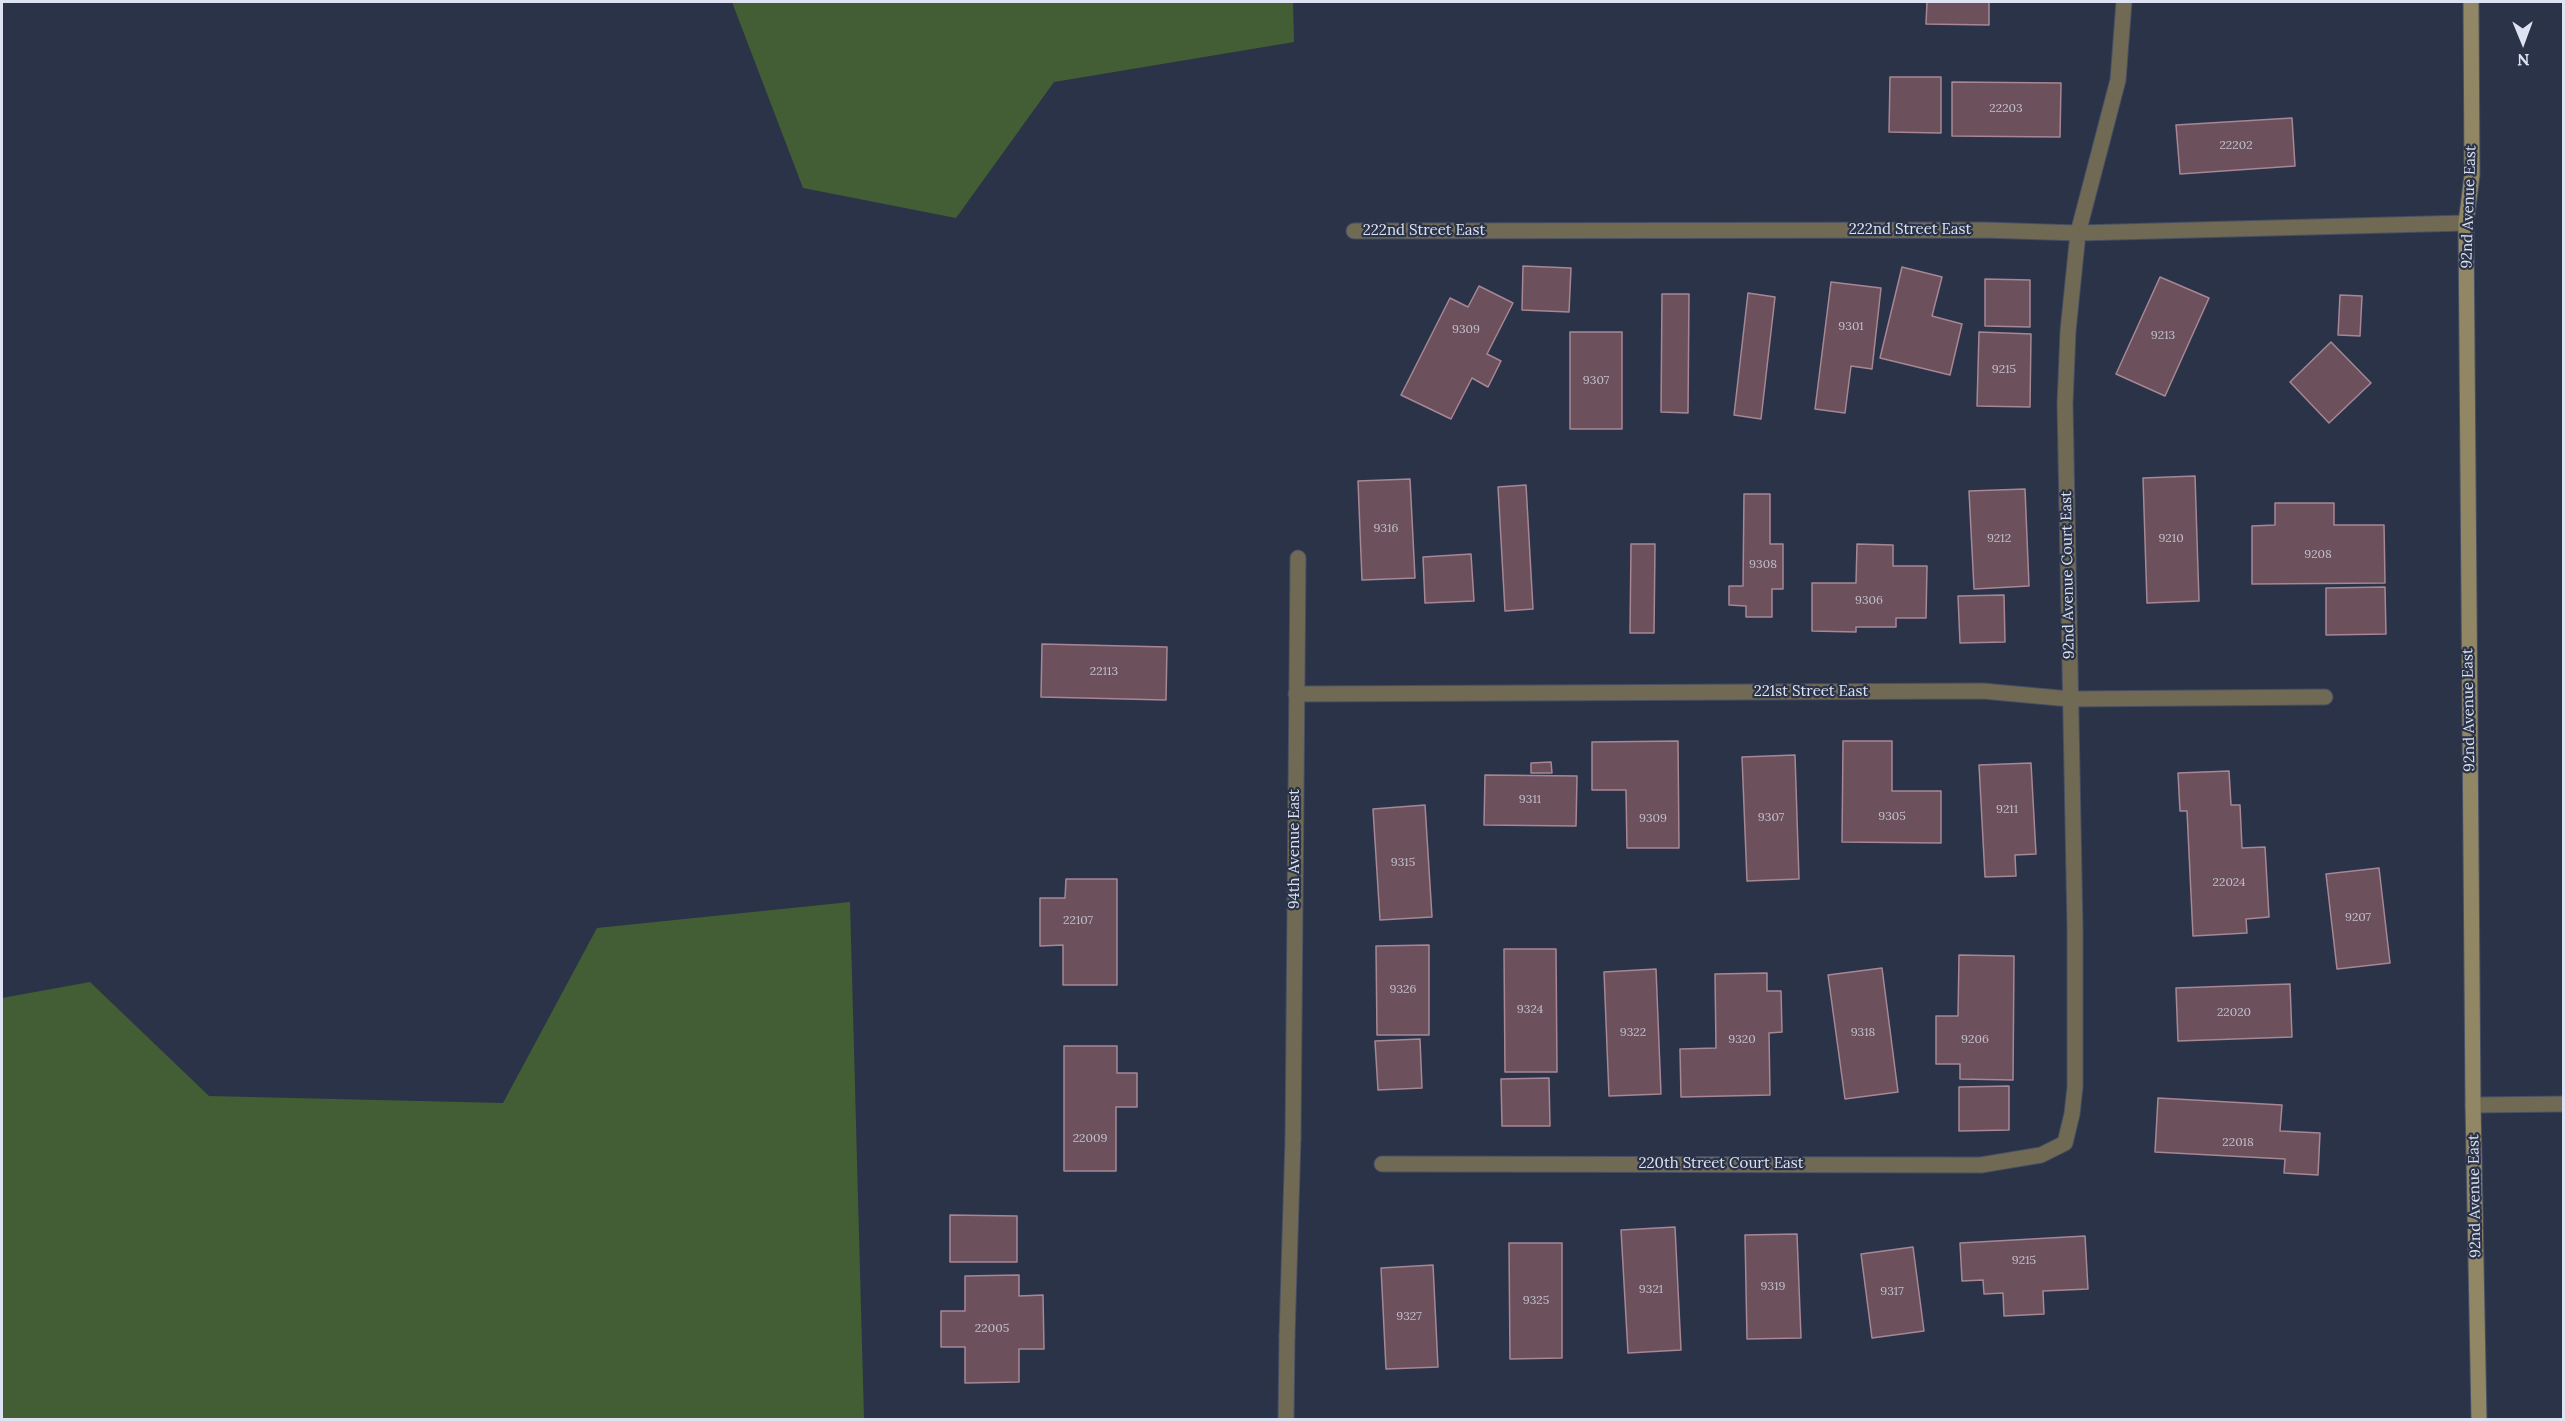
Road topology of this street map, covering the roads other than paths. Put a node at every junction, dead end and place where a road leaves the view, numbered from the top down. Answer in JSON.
{"nodes":[{"id":1,"x":2124,"y":2,"type":"edge"},
{"id":2,"x":2471,"y":2,"type":"edge"},
{"id":3,"x":2466,"y":223,"type":"junction"},
{"id":4,"x":1354,"y":231,"type":"dead end"},
{"id":5,"x":2078,"y":233,"type":"junction"},
{"id":6,"x":1298,"y":558,"type":"dead end"},
{"id":7,"x":1296,"y":694,"type":"junction"},
{"id":8,"x":2325,"y":697,"type":"dead end"},
{"id":9,"x":2070,"y":699,"type":"junction"},
{"id":10,"x":2564,"y":1104,"type":"edge"},
{"id":11,"x":2473,"y":1105,"type":"junction"},
{"id":12,"x":2056,"y":1149,"type":"joint"},
{"id":13,"x":1382,"y":1164,"type":"dead end"},
{"id":14,"x":1286,"y":1419,"type":"edge"},
{"id":15,"x":2479,"y":1419,"type":"edge"}],
"edges":[{"from":1,"to":5,"type":"street","name":"92nd Avenue Court East"},
{"from":2,"to":3,"type":"street","name":"92nd Avenue East"},
{"from":3,"to":5,"type":"street","name":"222nd Street East"},
{"from":3,"to":11,"type":"street","name":"92nd Avenue East"},
{"from":4,"to":5,"type":"street","name":"222nd Street East"},
{"from":5,"to":9,"type":"street","name":"92nd Avenue Court East"},
{"from":6,"to":7,"type":"street","name":"94th Avenue East"},
{"from":7,"to":9,"type":"street","name":"221st Street East"},
{"from":7,"to":14,"type":"street","name":"94th Avenue East"},
{"from":8,"to":9,"type":"street","name":"221st Street East"},
{"from":9,"to":12,"type":"street","name":"92nd Avenue Court East"},
{"from":10,"to":11,"type":"street"},
{"from":11,"to":15,"type":"street","name":"92nd Avenue East"},
{"from":12,"to":13,"type":"street","name":"220th Street Court East"}]}
